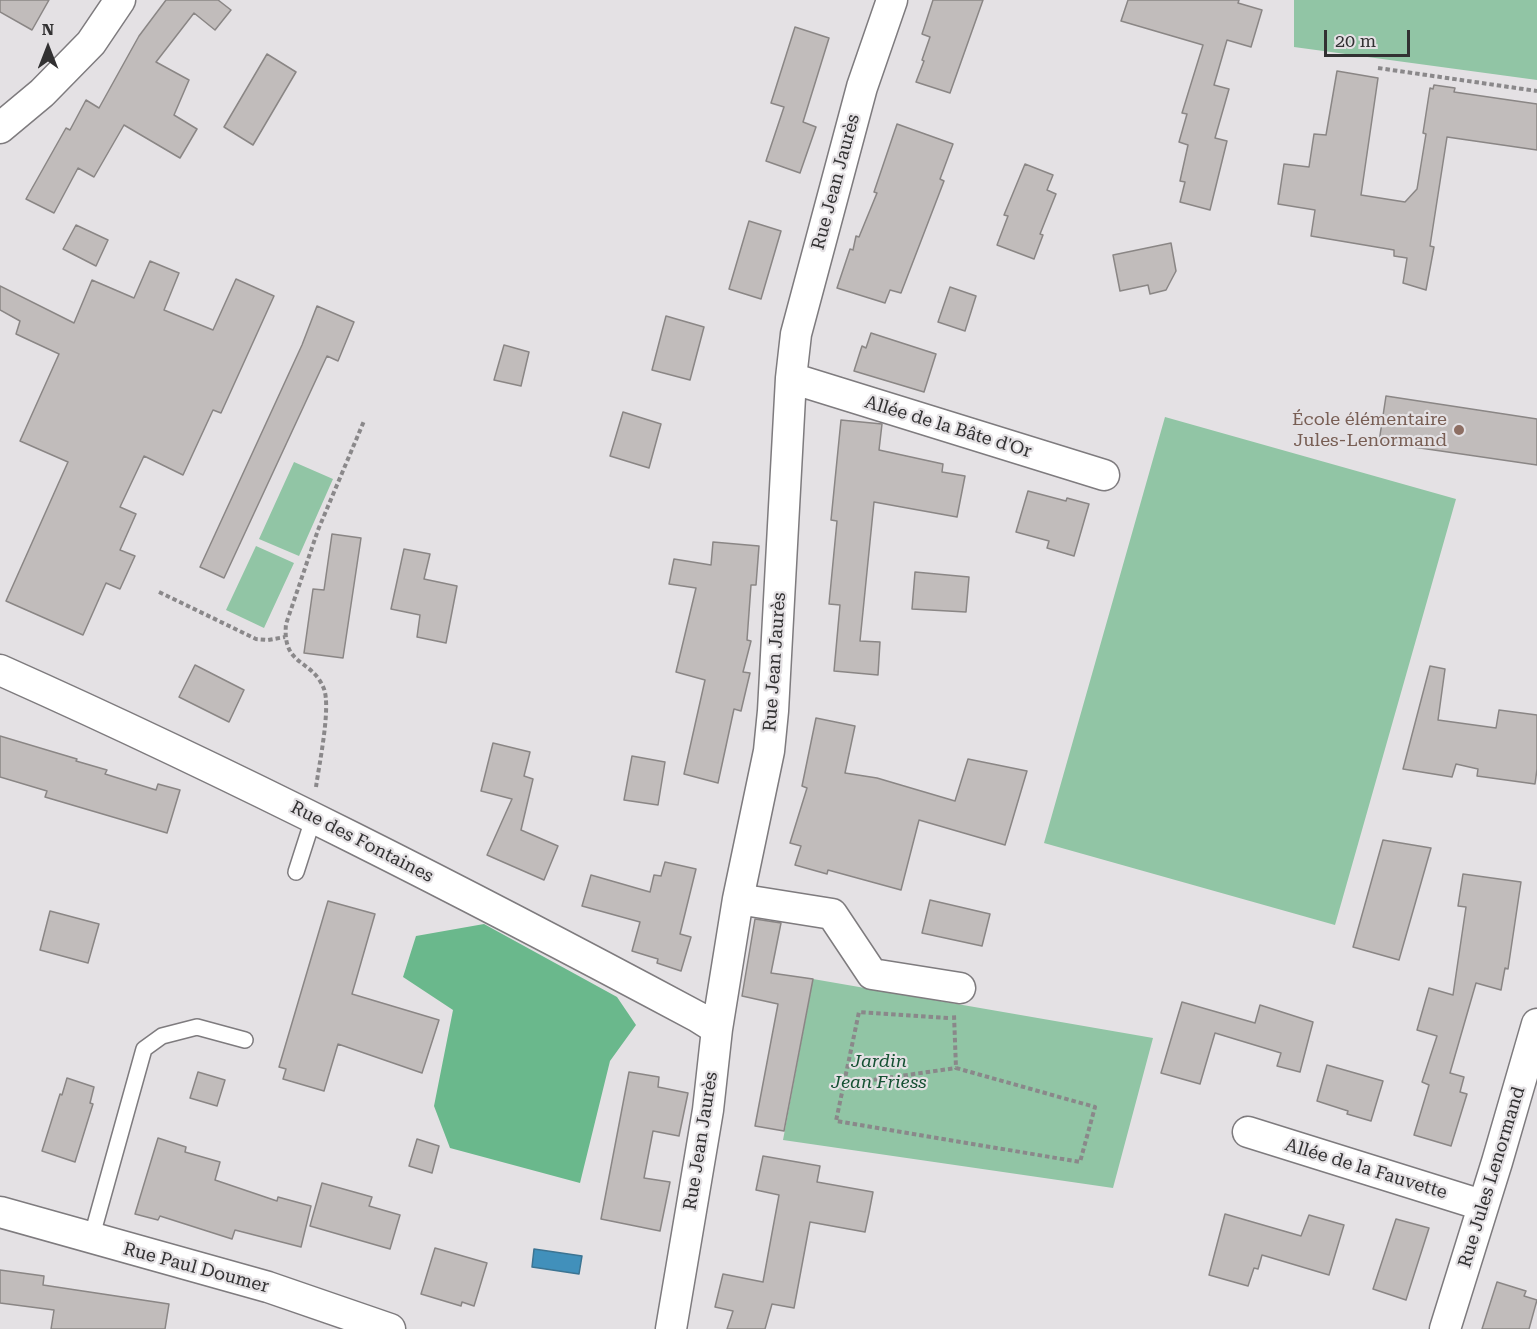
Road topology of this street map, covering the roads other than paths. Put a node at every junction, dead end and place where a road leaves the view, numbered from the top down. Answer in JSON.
{"nodes":[{"id":1,"x":120,"y":0,"type":"edge"},
{"id":2,"x":892,"y":0,"type":"edge"},
{"id":3,"x":0,"y":128,"type":"edge"},
{"id":4,"x":792,"y":378,"type":"junction"},
{"id":5,"x":1104,"y":475,"type":"dead end"},
{"id":6,"x":0,"y":670,"type":"edge"},
{"id":7,"x":310,"y":815,"type":"junction"},
{"id":8,"x":296,"y":872,"type":"dead end"},
{"id":9,"x":738,"y":899,"type":"junction"},
{"id":10,"x":960,"y":988,"type":"dead end"},
{"id":11,"x":1537,"y":1024,"type":"edge"},
{"id":12,"x":717,"y":1029,"type":"junction"},
{"id":13,"x":245,"y":1040,"type":"dead end"},
{"id":14,"x":1248,"y":1132,"type":"dead end"},
{"id":15,"x":1484,"y":1204,"type":"junction"},
{"id":16,"x":0,"y":1212,"type":"edge"},
{"id":17,"x":90,"y":1239,"type":"junction"},
{"id":18,"x":390,"y":1329,"type":"edge"},
{"id":19,"x":671,"y":1329,"type":"edge"},
{"id":20,"x":1445,"y":1329,"type":"edge"}],
"edges":[{"from":1,"to":3,"type":"street"},
{"from":2,"to":4,"type":"street","name":"Rue Jean Jaurès"},
{"from":4,"to":5,"type":"street","name":"Allée de la Bâte d'Or"},
{"from":4,"to":9,"type":"street","name":"Rue Jean Jaurès"},
{"from":6,"to":7,"type":"street","name":"Rue des Fontaines"},
{"from":7,"to":8,"type":"lane"},
{"from":7,"to":12,"type":"street","name":"Rue des Fontaines"},
{"from":9,"to":10,"type":"street"},
{"from":9,"to":12,"type":"street","name":"Rue Jean Jaurès"},
{"from":11,"to":15,"type":"street","name":"Rue Jules Lenormand"},
{"from":12,"to":19,"type":"street","name":"Rue Jean Jaurès"},
{"from":13,"to":17,"type":"lane"},
{"from":14,"to":15,"type":"street","name":"Allée de la Fauvette"},
{"from":15,"to":20,"type":"street","name":"Rue Jules Lenormand"},
{"from":16,"to":17,"type":"street","name":"Rue Paul Doumer"},
{"from":17,"to":18,"type":"street","name":"Rue Paul Doumer"}]}
